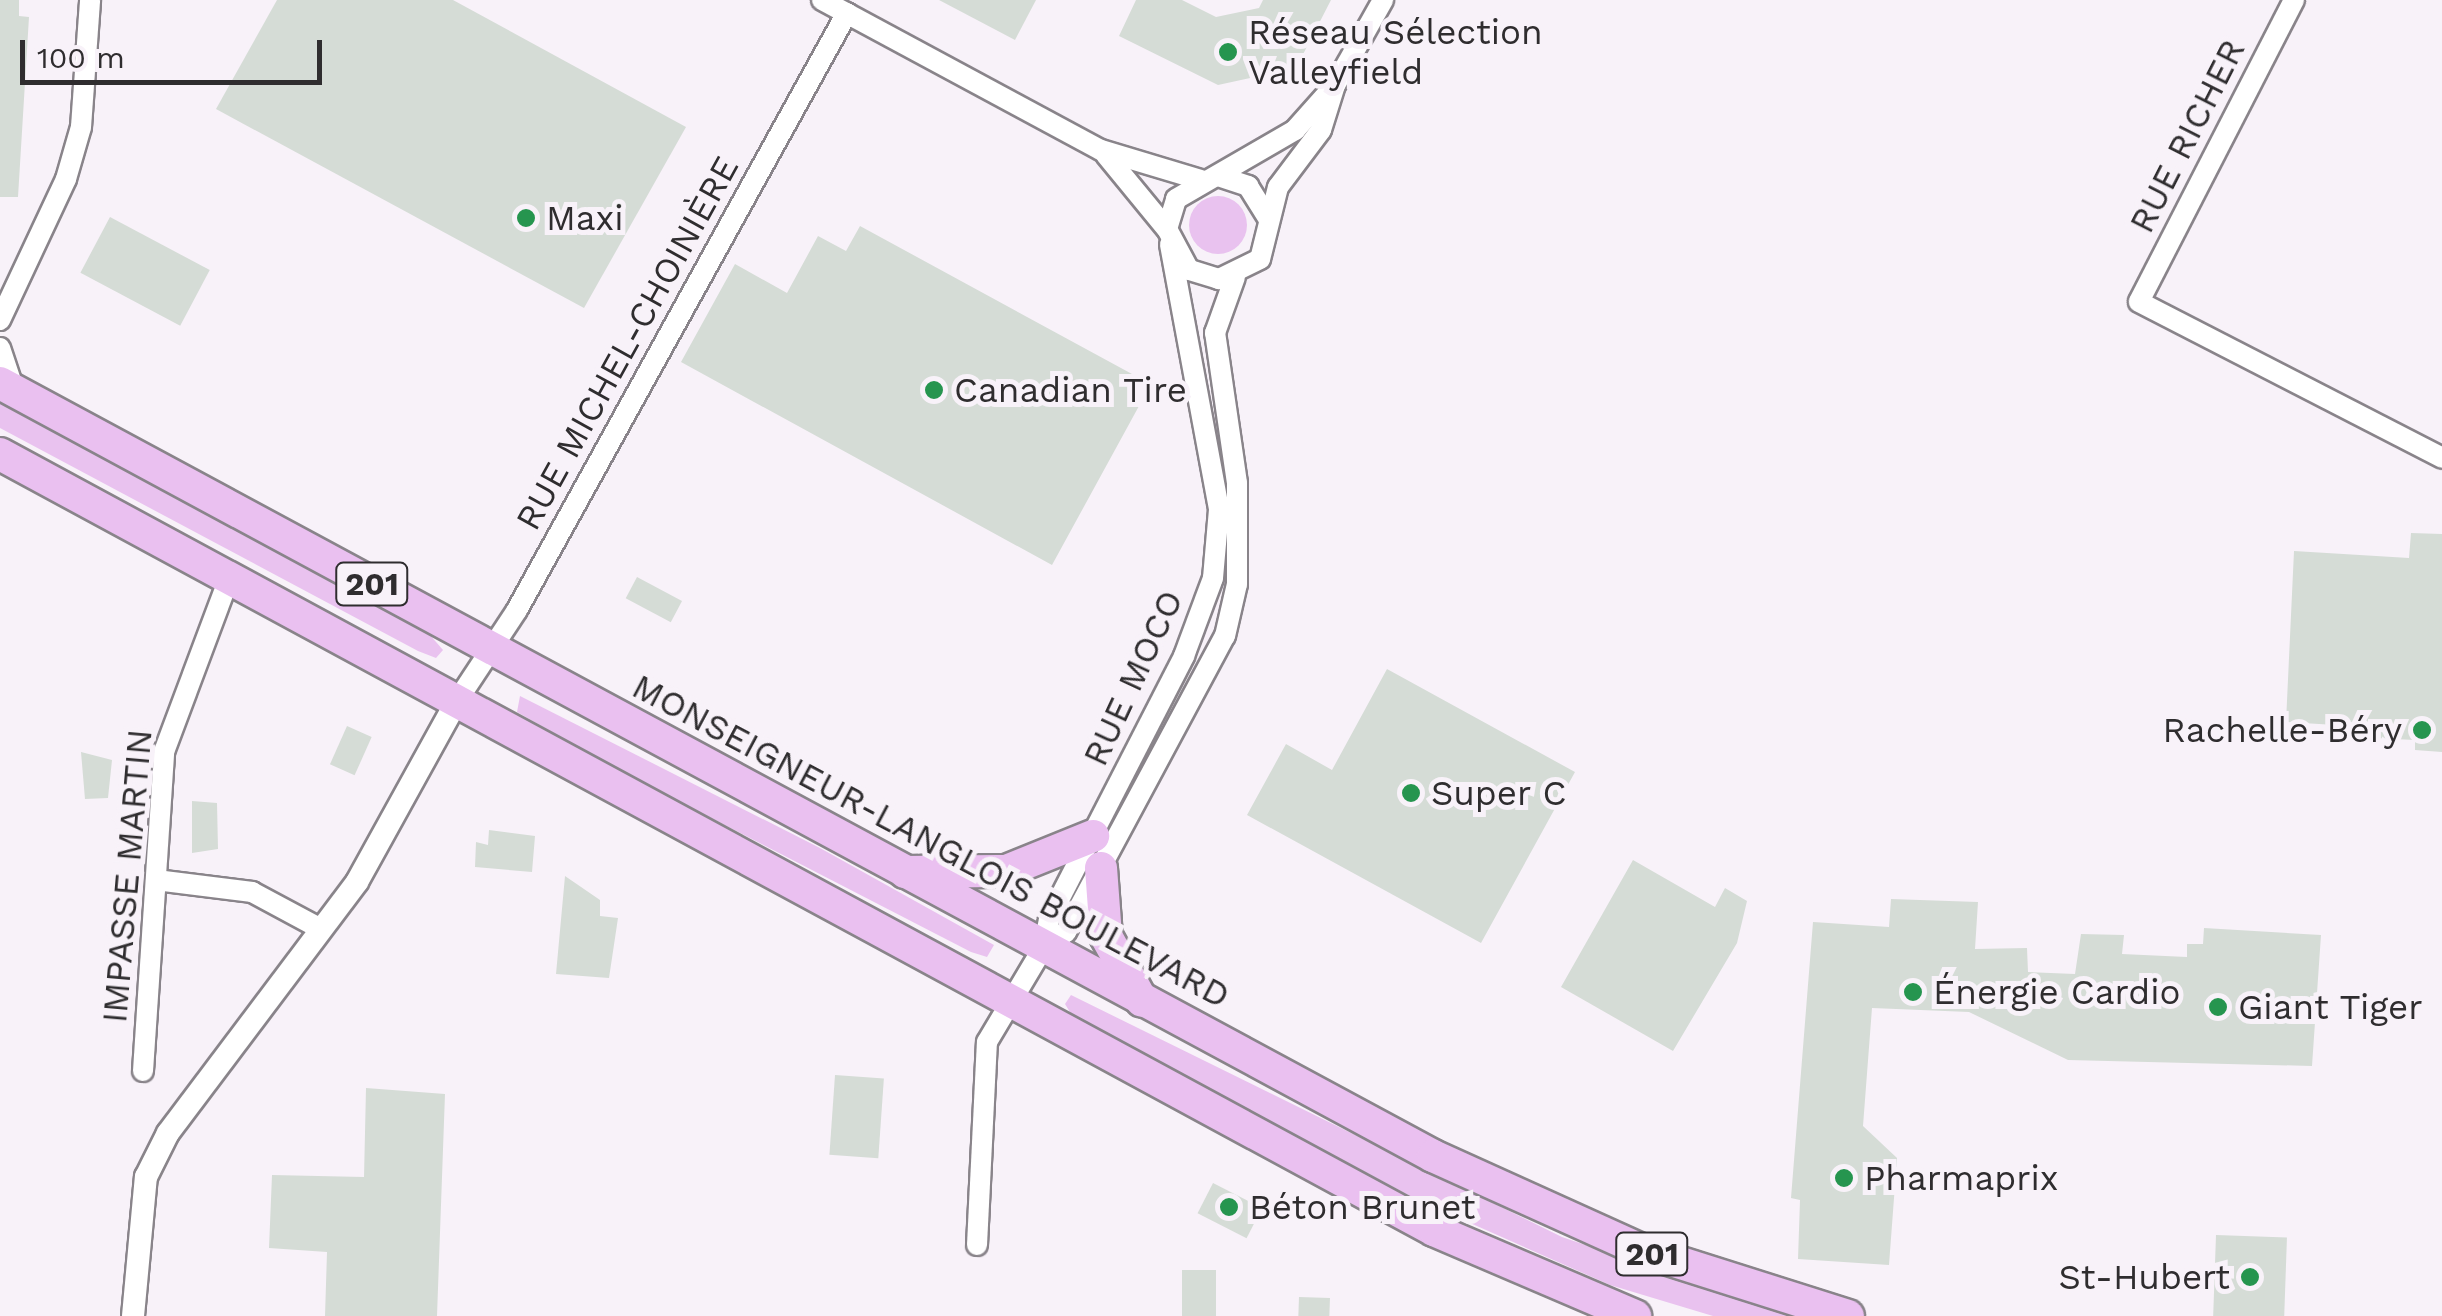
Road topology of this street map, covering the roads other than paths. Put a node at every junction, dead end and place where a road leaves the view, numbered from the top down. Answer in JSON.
{"nodes":[{"id":1,"x":90,"y":0,"type":"edge"},
{"id":2,"x":822,"y":0,"type":"edge"},
{"id":3,"x":1382,"y":0,"type":"edge"},
{"id":4,"x":2294,"y":0,"type":"edge"},
{"id":5,"x":847,"y":13,"type":"junction"},
{"id":6,"x":1335,"y":85,"type":"junction"},
{"id":7,"x":1101,"y":150,"type":"junction"},
{"id":8,"x":1209,"y":178,"type":"junction"},
{"id":9,"x":1270,"y":230,"type":"junction"},
{"id":10,"x":1168,"y":237,"type":"junction"},
{"id":11,"x":1234,"y":277,"type":"junction"},
{"id":12,"x":0,"y":320,"type":"edge"},
{"id":13,"x":0,"y":348,"type":"edge"},
{"id":14,"x":7,"y":386,"type":"edge"},
{"id":15,"x":0,"y":454,"type":"edge"},
{"id":16,"x":2442,"y":458,"type":"edge"},
{"id":17,"x":230,"y":578,"type":"junction"},
{"id":18,"x":494,"y":650,"type":"junction"},
{"id":19,"x":458,"y":701,"type":"junction"},
{"id":20,"x":1097,"y":852,"type":"junction"},
{"id":21,"x":905,"y":872,"type":"junction"},
{"id":22,"x":156,"y":880,"type":"junction"},
{"id":23,"x":321,"y":929,"type":"junction"},
{"id":24,"x":1043,"y":948,"type":"junction"},
{"id":25,"x":1142,"y":1001,"type":"junction"},
{"id":26,"x":1012,"y":1002,"type":"junction"},
{"id":27,"x":144,"y":1071,"type":"dead end"},
{"id":28,"x":977,"y":1246,"type":"dead end"},
{"id":29,"x":134,"y":1316,"type":"edge"},
{"id":30,"x":1635,"y":1316,"type":"edge"},
{"id":31,"x":1848,"y":1316,"type":"edge"}],
"edges":[{"from":1,"to":12,"type":"street"},
{"from":2,"to":5,"type":"street"},
{"from":3,"to":6,"type":"street","name":"RUE MOCO"},
{"from":4,"to":16,"type":"street","name":"RUE RICHER"},
{"from":5,"to":7,"type":"street"},
{"from":5,"to":18,"type":"street","name":"RUE MICHEL-CHOINIÈRE"},
{"from":6,"to":8,"type":"street","name":"RUE MOCO"},
{"from":6,"to":9,"type":"street","name":"RUE MOCO"},
{"from":7,"to":8,"type":"street"},
{"from":7,"to":10,"type":"street"},
{"from":8,"to":9,"type":"street"},
{"from":8,"to":10,"type":"street","name":"RUE MOCO"},
{"from":9,"to":11,"type":"street","name":"RUE MOCO"},
{"from":10,"to":11,"type":"street"},
{"from":10,"to":20,"type":"street","name":"RUE MOCO"},
{"from":11,"to":20,"type":"street","name":"RUE MOCO"},
{"from":13,"to":14,"type":"street"},
{"from":14,"to":18,"type":"highway","name":"MONSEIGNEUR-LANGLOIS BOULEVARD","number":"201"},
{"from":15,"to":17,"type":"highway","number":"201"},
{"from":17,"to":19,"type":"highway","number":"201"},
{"from":17,"to":22,"type":"street","name":"IMPASSE MARTIN"},
{"from":18,"to":19,"type":"street","name":"RUE MICHEL-CHOINIÈRE"},
{"from":18,"to":21,"type":"highway","name":"MONSEIGNEUR-LANGLOIS BOULEVARD","number":"201"},
{"from":19,"to":23,"type":"street"},
{"from":19,"to":26,"type":"highway","number":"201"},
{"from":20,"to":21,"type":"highway"},
{"from":20,"to":24,"type":"street","name":"RUE MOCO"},
{"from":20,"to":24,"type":"street","name":"RUE MOCO"},
{"from":20,"to":25,"type":"highway"},
{"from":21,"to":24,"type":"highway","name":"MONSEIGNEUR-LANGLOIS BOULEVARD","number":"201"},
{"from":22,"to":23,"type":"street"},
{"from":22,"to":27,"type":"street","name":"IMPASSE MARTIN"},
{"from":23,"to":29,"type":"street"},
{"from":24,"to":25,"type":"highway","name":"MONSEIGNEUR-LANGLOIS BOULEVARD","number":"201"},
{"from":24,"to":26,"type":"street","name":"RUE MOCO"},
{"from":25,"to":31,"type":"highway","name":"MONSEIGNEUR-LANGLOIS BOULEVARD","number":"201"},
{"from":26,"to":28,"type":"street","name":"RUE MOCO"},
{"from":26,"to":30,"type":"highway","number":"201"}]}
